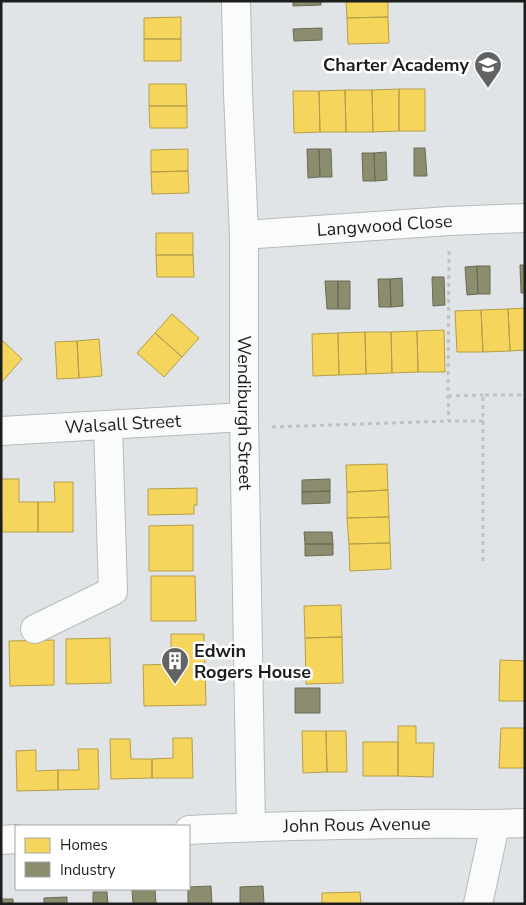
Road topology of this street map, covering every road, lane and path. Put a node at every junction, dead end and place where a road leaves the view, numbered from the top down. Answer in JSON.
{"nodes":[{"id":1,"x":236,"y":1,"type":"edge"},
{"id":2,"x":525,"y":218,"type":"edge"},
{"id":3,"x":449,"y":221,"type":"junction"},
{"id":4,"x":244,"y":235,"type":"junction"},
{"id":5,"x":483,"y":395,"type":"junction"},
{"id":6,"x":525,"y":395,"type":"edge"},
{"id":7,"x":448,"y":396,"type":"junction"},
{"id":8,"x":449,"y":421,"type":"junction"},
{"id":9,"x":482,"y":421,"type":"junction"},
{"id":10,"x":244,"y":422,"type":"junction"},
{"id":11,"x":108,"y":425,"type":"junction"},
{"id":12,"x":1,"y":431,"type":"edge"},
{"id":13,"x":483,"y":566,"type":"dead end"},
{"id":14,"x":35,"y":629,"type":"dead end"},
{"id":15,"x":495,"y":824,"type":"junction"},
{"id":16,"x":525,"y":824,"type":"edge"},
{"id":17,"x":251,"y":827,"type":"junction"},
{"id":18,"x":190,"y":830,"type":"edge"},
{"id":19,"x":1,"y":840,"type":"edge"},
{"id":20,"x":15,"y":840,"type":"edge"},
{"id":21,"x":478,"y":904,"type":"edge"}],
"edges":[{"from":1,"to":4,"type":"street","name":"Wendiburgh Street"},
{"from":2,"to":3,"type":"street","name":"Langwood Close"},
{"from":3,"to":4,"type":"street","name":"Langwood Close"},
{"from":3,"to":7,"type":"path"},
{"from":4,"to":10,"type":"street","name":"Wendiburgh Street"},
{"from":5,"to":6,"type":"path"},
{"from":5,"to":7,"type":"path"},
{"from":5,"to":9,"type":"path"},
{"from":7,"to":8,"type":"path"},
{"from":8,"to":9,"type":"path"},
{"from":8,"to":10,"type":"path"},
{"from":9,"to":13,"type":"path"},
{"from":10,"to":11,"type":"street","name":"Walsall Street"},
{"from":10,"to":17,"type":"street","name":"Wendiburgh Street"},
{"from":11,"to":12,"type":"street","name":"Walsall Street"},
{"from":11,"to":14,"type":"street"},
{"from":15,"to":16,"type":"street","name":"John Rous Avenue"},
{"from":15,"to":17,"type":"street","name":"John Rous Avenue"},
{"from":15,"to":21,"type":"street"},
{"from":17,"to":18,"type":"street","name":"John Rous Avenue"},
{"from":19,"to":20,"type":"street"}]}
